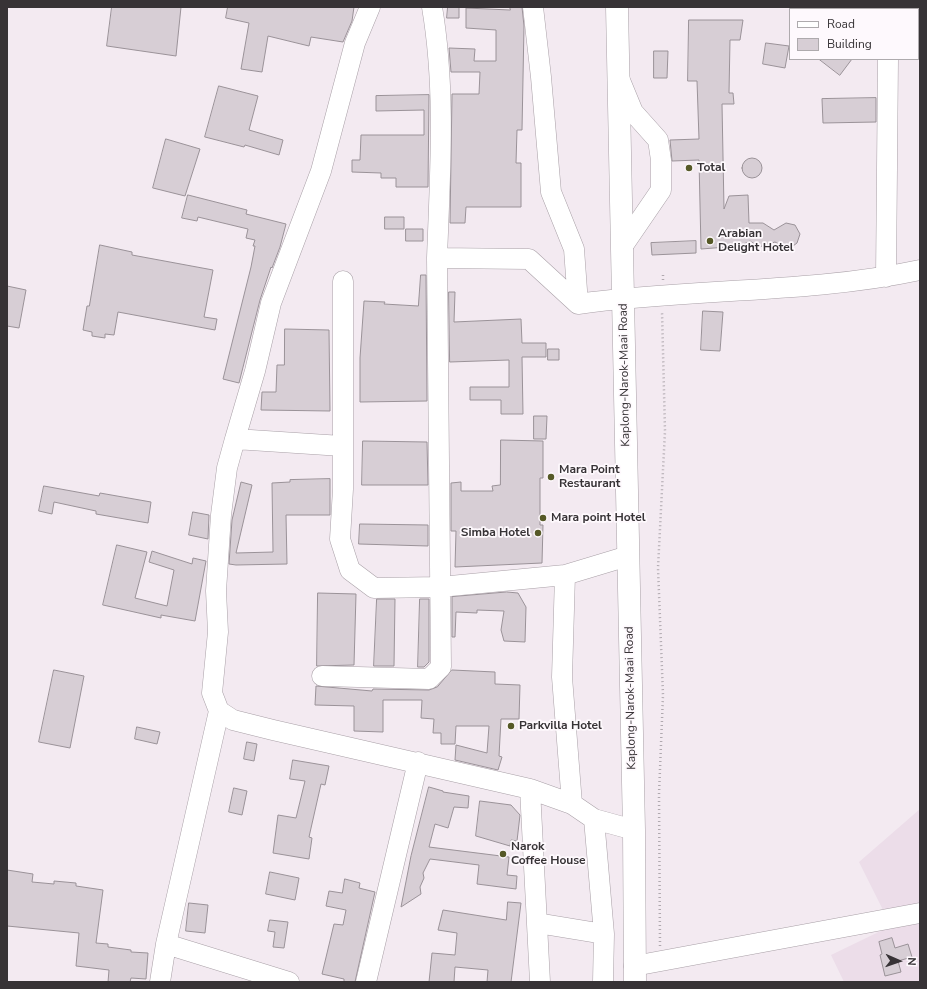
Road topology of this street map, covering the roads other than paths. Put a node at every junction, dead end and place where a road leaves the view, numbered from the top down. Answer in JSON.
{"nodes":[{"id":1,"x":370,"y":7,"type":"edge"},
{"id":2,"x":432,"y":7,"type":"edge"},
{"id":3,"x":533,"y":7,"type":"edge"},
{"id":4,"x":617,"y":7,"type":"edge"},
{"id":5,"x":888,"y":60,"type":"edge"},
{"id":6,"x":619,"y":76,"type":"junction"},
{"id":7,"x":622,"y":247,"type":"junction"},
{"id":8,"x":437,"y":258,"type":"junction"},
{"id":9,"x":920,"y":270,"type":"edge"},
{"id":10,"x":886,"y":277,"type":"junction"},
{"id":11,"x":343,"y":281,"type":"dead end"},
{"id":12,"x":623,"y":298,"type":"junction"},
{"id":13,"x":578,"y":304,"type":"junction"},
{"id":14,"x":235,"y":439,"type":"junction"},
{"id":15,"x":342,"y":446,"type":"junction"},
{"id":16,"x":628,"y":556,"type":"junction"},
{"id":17,"x":565,"y":575,"type":"junction"},
{"id":18,"x":440,"y":587,"type":"junction"},
{"id":19,"x":322,"y":676,"type":"dead end"},
{"id":20,"x":219,"y":711,"type":"junction"},
{"id":21,"x":418,"y":762,"type":"junction"},
{"id":22,"x":530,"y":788,"type":"junction"},
{"id":23,"x":572,"y":804,"type":"junction"},
{"id":24,"x":594,"y":819,"type":"junction"},
{"id":25,"x":634,"y":830,"type":"junction"},
{"id":26,"x":920,"y":913,"type":"edge"},
{"id":27,"x":537,"y":923,"type":"junction"},
{"id":28,"x":604,"y":934,"type":"junction"},
{"id":29,"x":166,"y":944,"type":"junction"},
{"id":30,"x":634,"y":974,"type":"edge"},
{"id":31,"x":160,"y":982,"type":"edge"},
{"id":32,"x":289,"y":982,"type":"edge"},
{"id":33,"x":366,"y":982,"type":"edge"},
{"id":34,"x":540,"y":982,"type":"edge"},
{"id":35,"x":603,"y":982,"type":"edge"}],
"edges":[{"from":1,"to":14,"type":"street"},
{"from":2,"to":8,"type":"street"},
{"from":3,"to":13,"type":"street"},
{"from":4,"to":6,"type":"highway","name":"Kaplong-Narok-Maai Road"},
{"from":5,"to":10,"type":"street"},
{"from":6,"to":7,"type":"highway","name":"Kaplong-Narok-Maai Road"},
{"from":6,"to":7,"type":"street"},
{"from":7,"to":12,"type":"highway","name":"Kaplong-Narok-Maai Road"},
{"from":8,"to":13,"type":"street"},
{"from":8,"to":18,"type":"street"},
{"from":9,"to":10,"type":"street"},
{"from":10,"to":12,"type":"street"},
{"from":11,"to":15,"type":"street"},
{"from":12,"to":13,"type":"street"},
{"from":12,"to":16,"type":"highway","name":"Kaplong-Narok-Maai Road"},
{"from":14,"to":15,"type":"street"},
{"from":14,"to":20,"type":"street"},
{"from":15,"to":18,"type":"street"},
{"from":16,"to":17,"type":"street"},
{"from":16,"to":25,"type":"highway","name":"Kaplong-Narok-Maai Road"},
{"from":17,"to":18,"type":"street"},
{"from":17,"to":23,"type":"street"},
{"from":18,"to":19,"type":"street"},
{"from":20,"to":21,"type":"street"},
{"from":20,"to":29,"type":"street"},
{"from":21,"to":22,"type":"street"},
{"from":21,"to":33,"type":"street"},
{"from":22,"to":23,"type":"street"},
{"from":22,"to":27,"type":"street"},
{"from":23,"to":24,"type":"street"},
{"from":24,"to":25,"type":"street"},
{"from":24,"to":28,"type":"street"},
{"from":25,"to":30,"type":"highway","name":"Kaplong-Narok-Maai Road"},
{"from":26,"to":30,"type":"street"},
{"from":27,"to":28,"type":"street"},
{"from":27,"to":34,"type":"street"},
{"from":28,"to":35,"type":"street"},
{"from":29,"to":31,"type":"street"},
{"from":29,"to":32,"type":"street"}]}
